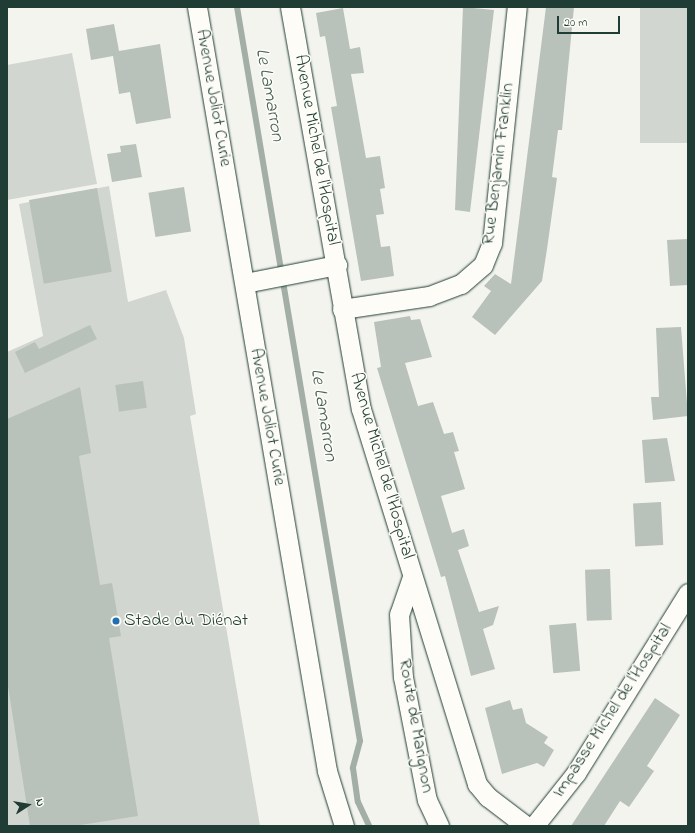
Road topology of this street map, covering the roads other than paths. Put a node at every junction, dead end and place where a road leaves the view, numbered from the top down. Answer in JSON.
{"nodes":[{"id":1,"x":197,"y":7,"type":"edge"},
{"id":2,"x":290,"y":7,"type":"edge"},
{"id":3,"x":518,"y":7,"type":"edge"},
{"id":4,"x":337,"y":265,"type":"junction"},
{"id":5,"x":245,"y":283,"type":"junction"},
{"id":6,"x":342,"y":309,"type":"junction"},
{"id":7,"x":412,"y":577,"type":"junction"},
{"id":8,"x":688,"y":592,"type":"edge"},
{"id":9,"x":344,"y":826,"type":"edge"},
{"id":10,"x":439,"y":826,"type":"edge"},
{"id":11,"x":526,"y":826,"type":"edge"},
{"id":12,"x":534,"y":826,"type":"edge"}],
"edges":[{"from":1,"to":5,"type":"street","name":"Avenue Joliot Curie"},
{"from":2,"to":4,"type":"street","name":"Avenue Michel de l'Hospital"},
{"from":3,"to":6,"type":"street","name":"Rue Benjamin Franklin"},
{"from":4,"to":5,"type":"street"},
{"from":4,"to":6,"type":"street","name":"Avenue Michel de l'Hospital"},
{"from":5,"to":9,"type":"street","name":"Avenue Joliot Curie"},
{"from":6,"to":7,"type":"street","name":"Avenue Michel de l'Hospital"},
{"from":7,"to":10,"type":"street","name":"Route de Marignon"},
{"from":7,"to":11,"type":"street","name":"Avenue Michel de l'Hospital"},
{"from":8,"to":12,"type":"street","name":"Impasse Michel de l'Hospital"}]}
